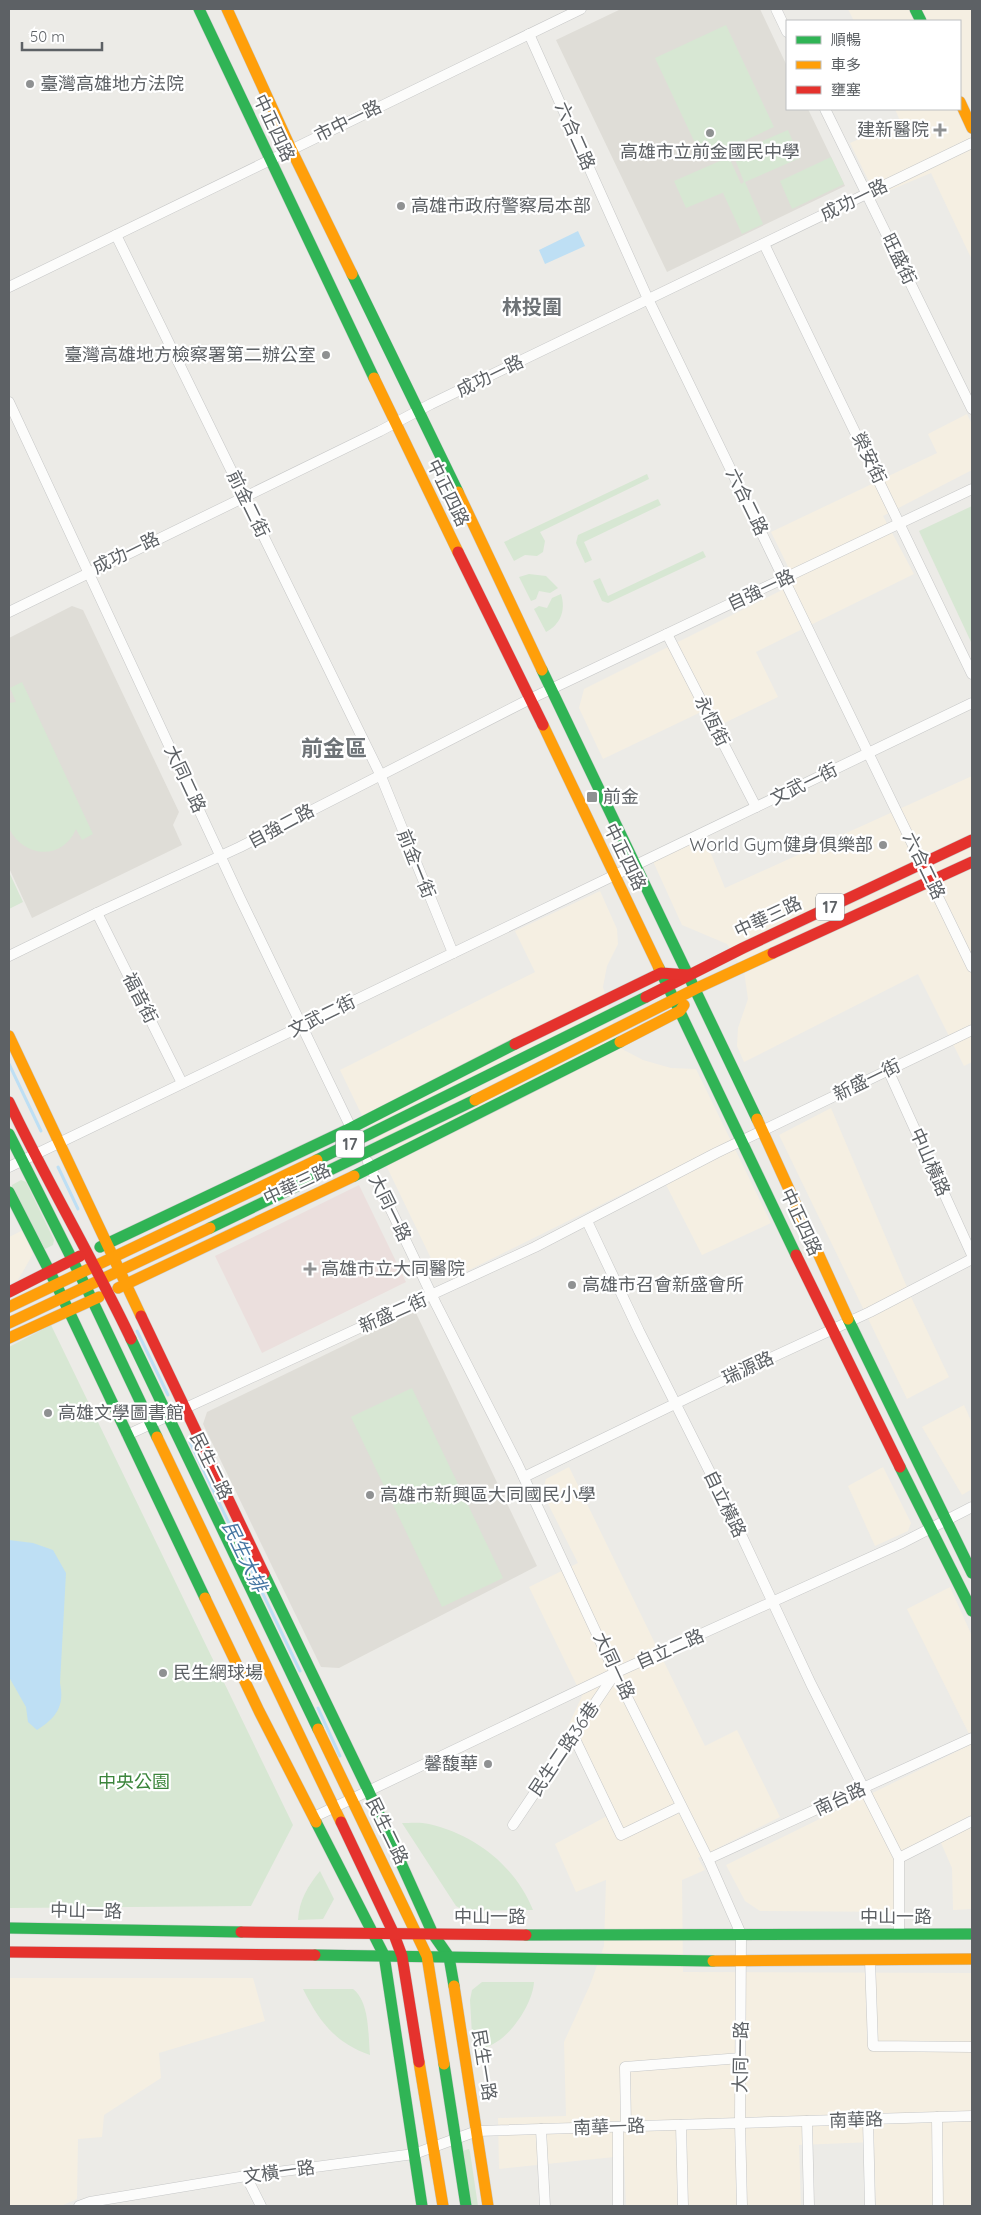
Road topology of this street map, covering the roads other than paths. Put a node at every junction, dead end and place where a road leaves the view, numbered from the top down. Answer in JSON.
{"nodes":[{"id":1,"x":199,"y":9,"type":"edge"},
{"id":2,"x":227,"y":9,"type":"edge"},
{"id":3,"x":581,"y":9,"type":"edge"},
{"id":4,"x":776,"y":9,"type":"edge"},
{"id":5,"x":786,"y":30,"type":"edge"},
{"id":6,"x":529,"y":34,"type":"junction"},
{"id":7,"x":961,"y":104,"type":"edge"},
{"id":8,"x":825,"y":110,"type":"edge"},
{"id":9,"x":972,"y":128,"type":"edge"},
{"id":10,"x":972,"y":143,"type":"edge"},
{"id":11,"x":291,"y":149,"type":"junction"},
{"id":12,"x":270,"y":160,"type":"junction"},
{"id":13,"x":867,"y":194,"type":"junction"},
{"id":14,"x":116,"y":235,"type":"junction"},
{"id":15,"x":764,"y":244,"type":"junction"},
{"id":16,"x":9,"y":287,"type":"edge"},
{"id":17,"x":648,"y":299,"type":"junction"},
{"id":18,"x":9,"y":402,"type":"edge"},
{"id":19,"x":419,"y":410,"type":"junction"},
{"id":20,"x":972,"y":410,"type":"edge"},
{"id":21,"x":395,"y":423,"type":"junction"},
{"id":22,"x":972,"y":489,"type":"edge"},
{"id":23,"x":244,"y":496,"type":"junction"},
{"id":24,"x":901,"y":523,"type":"junction"},
{"id":25,"x":88,"y":571,"type":"junction"},
{"id":26,"x":784,"y":579,"type":"junction"},
{"id":27,"x":9,"y":612,"type":"edge"},
{"id":28,"x":667,"y":634,"type":"junction"},
{"id":29,"x":972,"y":674,"type":"edge"},
{"id":30,"x":551,"y":690,"type":"junction"},
{"id":31,"x":530,"y":699,"type":"junction"},
{"id":32,"x":972,"y":703,"type":"edge"},
{"id":33,"x":869,"y":753,"type":"junction"},
{"id":34,"x":380,"y":774,"type":"junction"},
{"id":35,"x":756,"y":807,"type":"junction"},
{"id":36,"x":972,"y":840,"type":"edge"},
{"id":37,"x":220,"y":856,"type":"junction"},
{"id":38,"x":972,"y":862,"type":"edge"},
{"id":39,"x":922,"y":863,"type":"junction"},
{"id":40,"x":636,"y":865,"type":"junction"},
{"id":41,"x":614,"y":876,"type":"junction"},
{"id":42,"x":932,"y":881,"type":"junction"},
{"id":43,"x":97,"y":913,"type":"junction"},
{"id":44,"x":453,"y":953,"type":"junction"},
{"id":45,"x":9,"y":956,"type":"edge"},
{"id":46,"x":972,"y":967,"type":"edge"},
{"id":47,"x":662,"y":973,"type":"junction"},
{"id":48,"x":688,"y":975,"type":"junction"},
{"id":49,"x":668,"y":987,"type":"junction"},
{"id":50,"x":695,"y":989,"type":"junction"},
{"id":51,"x":675,"y":999,"type":"junction"},
{"id":52,"x":680,"y":1011,"type":"junction"},
{"id":53,"x":302,"y":1026,"type":"junction"},
{"id":54,"x":972,"y":1030,"type":"edge"},
{"id":55,"x":9,"y":1036,"type":"edge"},
{"id":56,"x":888,"y":1070,"type":"junction"},
{"id":57,"x":182,"y":1083,"type":"junction"},
{"id":58,"x":9,"y":1102,"type":"edge"},
{"id":59,"x":351,"y":1128,"type":"junction"},
{"id":60,"x":762,"y":1130,"type":"junction"},
{"id":61,"x":9,"y":1134,"type":"edge"},
{"id":62,"x":742,"y":1140,"type":"junction"},
{"id":63,"x":357,"y":1141,"type":"junction"},
{"id":64,"x":60,"y":1142,"type":"junction"},
{"id":65,"x":34,"y":1155,"type":"junction"},
{"id":66,"x":364,"y":1155,"type":"junction"},
{"id":67,"x":22,"y":1160,"type":"junction"},
{"id":68,"x":9,"y":1167,"type":"edge"},
{"id":69,"x":371,"y":1169,"type":"junction"},
{"id":70,"x":9,"y":1192,"type":"edge"},
{"id":71,"x":587,"y":1221,"type":"junction"},
{"id":72,"x":107,"y":1244,"type":"junction"},
{"id":73,"x":89,"y":1252,"type":"junction"},
{"id":74,"x":972,"y":1255,"type":"edge"},
{"id":75,"x":113,"y":1256,"type":"junction"},
{"id":76,"x":972,"y":1259,"type":"edge"},
{"id":77,"x":72,"y":1260,"type":"junction"},
{"id":78,"x":95,"y":1265,"type":"junction"},
{"id":79,"x":120,"y":1270,"type":"junction"},
{"id":80,"x":50,"y":1271,"type":"junction"},
{"id":81,"x":79,"y":1273,"type":"junction"},
{"id":82,"x":102,"y":1278,"type":"junction"},
{"id":83,"x":56,"y":1284,"type":"junction"},
{"id":84,"x":126,"y":1284,"type":"junction"},
{"id":85,"x":86,"y":1287,"type":"junction"},
{"id":86,"x":9,"y":1292,"type":"edge"},
{"id":87,"x":108,"y":1292,"type":"junction"},
{"id":88,"x":432,"y":1296,"type":"junction"},
{"id":89,"x":63,"y":1298,"type":"junction"},
{"id":90,"x":92,"y":1300,"type":"junction"},
{"id":91,"x":9,"y":1307,"type":"edge"},
{"id":92,"x":69,"y":1311,"type":"junction"},
{"id":93,"x":850,"y":1322,"type":"junction"},
{"id":94,"x":9,"y":1323,"type":"edge"},
{"id":95,"x":832,"y":1330,"type":"junction"},
{"id":96,"x":9,"y":1338,"type":"edge"},
{"id":97,"x":675,"y":1404,"type":"junction"},
{"id":98,"x":183,"y":1408,"type":"junction"},
{"id":99,"x":167,"y":1416,"type":"junction"},
{"id":100,"x":150,"y":1423,"type":"junction"},
{"id":101,"x":127,"y":1435,"type":"junction"},
{"id":102,"x":524,"y":1477,"type":"junction"},
{"id":103,"x":972,"y":1508,"type":"edge"},
{"id":104,"x":947,"y":1520,"type":"junction"},
{"id":105,"x":931,"y":1528,"type":"junction"},
{"id":106,"x":972,"y":1573,"type":"edge"},
{"id":107,"x":772,"y":1602,"type":"junction"},
{"id":108,"x":972,"y":1611,"type":"edge"},
{"id":109,"x":615,"y":1673,"type":"junction"},
{"id":110,"x":573,"y":1735,"type":"junction"},
{"id":111,"x":972,"y":1738,"type":"edge"},
{"id":112,"x":863,"y":1788,"type":"junction"},
{"id":113,"x":369,"y":1792,"type":"junction"},
{"id":114,"x":352,"y":1800,"type":"junction"},
{"id":115,"x":681,"y":1806,"type":"junction"},
{"id":116,"x":333,"y":1808,"type":"junction"},
{"id":117,"x":314,"y":1817,"type":"junction"},
{"id":118,"x":972,"y":1820,"type":"edge"},
{"id":119,"x":513,"y":1825,"type":"dead end"},
{"id":120,"x":898,"y":1858,"type":"junction"},
{"id":121,"x":708,"y":1859,"type":"junction"},
{"id":122,"x":9,"y":1928,"type":"edge"},
{"id":123,"x":372,"y":1932,"type":"junction"},
{"id":124,"x":394,"y":1932,"type":"junction"},
{"id":125,"x":417,"y":1934,"type":"junction"},
{"id":126,"x":433,"y":1934,"type":"junction"},
{"id":127,"x":741,"y":1934,"type":"junction"},
{"id":128,"x":899,"y":1934,"type":"junction"},
{"id":129,"x":972,"y":1934,"type":"edge"},
{"id":130,"x":9,"y":1952,"type":"edge"},
{"id":131,"x":384,"y":1955,"type":"junction"},
{"id":132,"x":402,"y":1956,"type":"junction"},
{"id":133,"x":427,"y":1956,"type":"junction"},
{"id":134,"x":449,"y":1957,"type":"junction"},
{"id":135,"x":972,"y":1959,"type":"edge"},
{"id":136,"x":870,"y":1960,"type":"junction"},
{"id":137,"x":741,"y":1962,"type":"junction"},
{"id":138,"x":972,"y":2047,"type":"edge"},
{"id":139,"x":741,"y":2058,"type":"junction"},
{"id":140,"x":972,"y":2116,"type":"edge"},
{"id":141,"x":937,"y":2117,"type":"junction"},
{"id":142,"x":868,"y":2120,"type":"junction"},
{"id":143,"x":807,"y":2121,"type":"junction"},
{"id":144,"x":740,"y":2123,"type":"junction"},
{"id":145,"x":681,"y":2125,"type":"junction"},
{"id":146,"x":622,"y":2127,"type":"junction"},
{"id":147,"x":541,"y":2129,"type":"junction"},
{"id":148,"x":477,"y":2131,"type":"junction"},
{"id":149,"x":456,"y":2138,"type":"junction"},
{"id":150,"x":434,"y":2145,"type":"junction"},
{"id":151,"x":414,"y":2154,"type":"junction"},
{"id":152,"x":246,"y":2176,"type":"junction"},
{"id":153,"x":79,"y":2206,"type":"edge"},
{"id":154,"x":260,"y":2206,"type":"edge"},
{"id":155,"x":422,"y":2206,"type":"edge"},
{"id":156,"x":443,"y":2206,"type":"edge"},
{"id":157,"x":466,"y":2206,"type":"edge"},
{"id":158,"x":488,"y":2206,"type":"edge"},
{"id":159,"x":545,"y":2206,"type":"edge"},
{"id":160,"x":618,"y":2206,"type":"edge"},
{"id":161,"x":684,"y":2206,"type":"edge"},
{"id":162,"x":742,"y":2206,"type":"edge"},
{"id":163,"x":809,"y":2206,"type":"edge"},
{"id":164,"x":870,"y":2206,"type":"edge"},
{"id":165,"x":938,"y":2206,"type":"edge"}],
"edges":[{"from":1,"to":12,"type":"main road","name":"中正四路"},
{"from":2,"to":11,"type":"main road","name":"中正四路"},
{"from":3,"to":6,"type":"street","name":"市中一路"},
{"from":4,"to":5,"type":"street"},
{"from":6,"to":11,"type":"street","name":"市中一路"},
{"from":6,"to":17,"type":"street","name":"六合二路"},
{"from":7,"to":9,"type":"main road"},
{"from":8,"to":13,"type":"street","name":"旺盛街"},
{"from":10,"to":13,"type":"street","name":"成功一路"},
{"from":11,"to":12,"type":"street","name":"市中一路"},
{"from":11,"to":19,"type":"main road","name":"中正四路"},
{"from":12,"to":14,"type":"street","name":"市中一路"},
{"from":12,"to":21,"type":"main road","name":"中正四路"},
{"from":13,"to":15,"type":"street","name":"成功一路"},
{"from":13,"to":20,"type":"street","name":"旺盛街"},
{"from":14,"to":16,"type":"street","name":"市中一路"},
{"from":14,"to":23,"type":"street","name":"前金二街"},
{"from":15,"to":17,"type":"street","name":"成功一路"},
{"from":15,"to":24,"type":"street","name":"榮安街"},
{"from":17,"to":19,"type":"street","name":"成功一路"},
{"from":17,"to":26,"type":"street","name":"六合二路"},
{"from":18,"to":25,"type":"street","name":"大同二路"},
{"from":19,"to":21,"type":"street","name":"成功一路"},
{"from":19,"to":30,"type":"main road","name":"中正四路"},
{"from":21,"to":23,"type":"street","name":"成功一路"},
{"from":21,"to":31,"type":"main road","name":"中正四路"},
{"from":22,"to":24,"type":"street","name":"自強一路"},
{"from":23,"to":25,"type":"street","name":"成功一路"},
{"from":23,"to":34,"type":"street","name":"前金二街"},
{"from":24,"to":26,"type":"street","name":"自強一路"},
{"from":24,"to":29,"type":"street","name":"榮安街"},
{"from":25,"to":27,"type":"street","name":"成功一路"},
{"from":25,"to":37,"type":"street","name":"大同二路"},
{"from":26,"to":28,"type":"street","name":"自強一路"},
{"from":26,"to":33,"type":"street","name":"六合二路"},
{"from":28,"to":30,"type":"street","name":"自強一路"},
{"from":28,"to":35,"type":"street","name":"永恆街"},
{"from":30,"to":31,"type":"street","name":"自強二路"},
{"from":30,"to":40,"type":"main road","name":"中正四路"},
{"from":31,"to":34,"type":"street","name":"自強二路"},
{"from":31,"to":41,"type":"main road","name":"中正四路"},
{"from":32,"to":33,"type":"street","name":"文武一街"},
{"from":33,"to":35,"type":"street","name":"文武一街"},
{"from":33,"to":39,"type":"street","name":"六合二路"},
{"from":34,"to":37,"type":"street","name":"自強二路"},
{"from":34,"to":44,"type":"street","name":"前金一街"},
{"from":35,"to":40,"type":"street","name":"文武一街"},
{"from":36,"to":39,"type":"main road","name":"中華三路","number":"17"},
{"from":37,"to":43,"type":"street","name":"自強二路"},
{"from":37,"to":53,"type":"street","name":"大同二路"},
{"from":38,"to":42,"type":"main road","name":"中華三路","number":"17"},
{"from":39,"to":42,"type":"street","name":"六合二路"},
{"from":39,"to":48,"type":"main road","name":"中華三路","number":"17"},
{"from":40,"to":41,"type":"street","name":"文武二街"},
{"from":40,"to":48,"type":"main road","name":"中正四路"},
{"from":41,"to":44,"type":"street","name":"文武二街"},
{"from":41,"to":47,"type":"main road","name":"中正四路"},
{"from":42,"to":46,"type":"street","name":"六合二路"},
{"from":42,"to":50,"type":"main road","name":"中華三路","number":"17"},
{"from":43,"to":45,"type":"street","name":"自強二路"},
{"from":43,"to":57,"type":"street","name":"福音街"},
{"from":44,"to":53,"type":"street","name":"文武二街"},
{"from":47,"to":48,"type":"main road","name":"中華三路","number":"17"},
{"from":47,"to":49,"type":"main road","name":"中正四路"},
{"from":47,"to":59,"type":"main road","name":"中華三路","number":"17"},
{"from":48,"to":49,"type":"main road","name":"中華三路","number":"17"},
{"from":48,"to":50,"type":"main road","name":"中正四路"},
{"from":49,"to":51,"type":"main road","name":"中正四路"},
{"from":49,"to":63,"type":"main road","name":"中華三路","number":"17"},
{"from":50,"to":51,"type":"main road","name":"中華三路","number":"17"},
{"from":50,"to":52,"type":"main road","name":"中華三路","number":"17"},
{"from":50,"to":60,"type":"main road","name":"中正四路"},
{"from":51,"to":52,"type":"main road","name":"中正四路"},
{"from":51,"to":66,"type":"main road","name":"中華三路","number":"17"},
{"from":52,"to":62,"type":"main road","name":"中正四路"},
{"from":52,"to":69,"type":"main road","name":"中華三路","number":"17"},
{"from":53,"to":57,"type":"street","name":"文武二街"},
{"from":53,"to":59,"type":"street","name":"大同二路"},
{"from":54,"to":56,"type":"street","name":"新盛一街"},
{"from":55,"to":64,"type":"main road","name":"民生一路"},
{"from":56,"to":60,"type":"street","name":"新盛一街"},
{"from":56,"to":74,"type":"street","name":"中山橫路"},
{"from":57,"to":64,"type":"street","name":"文武二街"},
{"from":58,"to":65,"type":"main road","name":"民生二路"},
{"from":59,"to":63,"type":"street","name":"大同二路"},
{"from":59,"to":72,"type":"main road","name":"中華三路","number":"17"},
{"from":60,"to":62,"type":"street","name":"新盛二街"},
{"from":60,"to":93,"type":"main road","name":"中正四路"},
{"from":61,"to":67,"type":"main road","name":"民生二路"},
{"from":62,"to":71,"type":"street","name":"新盛二街"},
{"from":62,"to":95,"type":"main road","name":"中正四路"},
{"from":63,"to":66,"type":"street","name":"大同二路"},
{"from":63,"to":75,"type":"main road","name":"中華三路","number":"17"},
{"from":64,"to":65,"type":"street","name":"文武二街"},
{"from":64,"to":72,"type":"main road","name":"民生一路"},
{"from":65,"to":67,"type":"street","name":"文武二街"},
{"from":65,"to":73,"type":"main road","name":"民生二路"},
{"from":66,"to":69,"type":"street","name":"大同一路"},
{"from":66,"to":79,"type":"main road","name":"中華三路","number":"17"},
{"from":67,"to":68,"type":"street","name":"文武二街"},
{"from":67,"to":77,"type":"main road","name":"民生二路"},
{"from":69,"to":84,"type":"main road","name":"中華三路","number":"17"},
{"from":69,"to":88,"type":"street","name":"大同一路"},
{"from":70,"to":80,"type":"main road"},
{"from":71,"to":88,"type":"street","name":"新盛二街"},
{"from":71,"to":97,"type":"street","name":"自立橫路"},
{"from":72,"to":73,"type":"main road","name":"中華三路","number":"17"},
{"from":72,"to":75,"type":"main road","name":"民生一路"},
{"from":73,"to":77,"type":"main road","name":"中華三路","number":"17"},
{"from":73,"to":78,"type":"main road","name":"民生二路"},
{"from":75,"to":78,"type":"main road","name":"中華三路","number":"17"},
{"from":75,"to":79,"type":"main road","name":"民生一路"},
{"from":76,"to":93,"type":"street","name":"瑞源路"},
{"from":77,"to":80,"type":"main road","name":"中華三路","number":"17"},
{"from":77,"to":81,"type":"main road","name":"民生二路"},
{"from":78,"to":81,"type":"main road","name":"中華三路","number":"17"},
{"from":78,"to":82,"type":"main road","name":"民生二路"},
{"from":79,"to":82,"type":"main road","name":"中華三路","number":"17"},
{"from":79,"to":84,"type":"main road","name":"民生一路"},
{"from":80,"to":83,"type":"main road"},
{"from":80,"to":86,"type":"main road","name":"中華三路","number":"17"},
{"from":81,"to":83,"type":"main road","name":"中華三路","number":"17"},
{"from":81,"to":85,"type":"main road","name":"民生二路"},
{"from":82,"to":85,"type":"main road","name":"中華三路","number":"17"},
{"from":82,"to":87,"type":"main road","name":"民生二路"},
{"from":83,"to":89,"type":"main road"},
{"from":83,"to":91,"type":"main road","name":"中華三路","number":"17"},
{"from":84,"to":87,"type":"main road","name":"中華三路","number":"17"},
{"from":84,"to":98,"type":"main road","name":"民生一路"},
{"from":85,"to":89,"type":"main road","name":"中華三路","number":"17"},
{"from":85,"to":90,"type":"main road","name":"民生二路"},
{"from":87,"to":90,"type":"main road","name":"中華三路","number":"17"},
{"from":87,"to":99,"type":"main road","name":"民生二路"},
{"from":88,"to":98,"type":"street","name":"新盛二街"},
{"from":88,"to":102,"type":"street","name":"大同一路"},
{"from":89,"to":92,"type":"main road"},
{"from":89,"to":94,"type":"main road","name":"中華三路","number":"17"},
{"from":90,"to":92,"type":"main road","name":"中華三路","number":"17"},
{"from":90,"to":100,"type":"main road","name":"民生二路"},
{"from":92,"to":96,"type":"main road","name":"中華三路","number":"17"},
{"from":92,"to":101,"type":"main road"},
{"from":93,"to":95,"type":"street","name":"瑞源路"},
{"from":93,"to":104,"type":"main road","name":"中正四路"},
{"from":95,"to":97,"type":"street","name":"瑞源路"},
{"from":95,"to":105,"type":"main road","name":"中正四路"},
{"from":97,"to":102,"type":"street","name":"瑞源路"},
{"from":97,"to":107,"type":"street","name":"自立橫路"},
{"from":98,"to":99,"type":"street","name":"新盛二街"},
{"from":98,"to":113,"type":"main road","name":"民生一路"},
{"from":99,"to":100,"type":"street","name":"新盛二街"},
{"from":99,"to":114,"type":"main road","name":"民生二路"},
{"from":100,"to":101,"type":"street","name":"新盛二街"},
{"from":100,"to":116,"type":"main road","name":"民生二路"},
{"from":101,"to":117,"type":"main road"},
{"from":102,"to":109,"type":"street","name":"大同一路"},
{"from":103,"to":104,"type":"street","name":"自立二路"},
{"from":104,"to":105,"type":"street","name":"自立二路"},
{"from":104,"to":106,"type":"main road","name":"中正四路"},
{"from":105,"to":107,"type":"street","name":"自立二路"},
{"from":105,"to":108,"type":"main road","name":"中正四路"},
{"from":107,"to":109,"type":"street","name":"自立二路"},
{"from":107,"to":112,"type":"street","name":"自立橫路"},
{"from":109,"to":110,"type":"street","name":"民生二路36巷"},
{"from":109,"to":113,"type":"street","name":"自立二路"},
{"from":109,"to":115,"type":"street","name":"大同一路"},
{"from":110,"to":115,"type":"street"},
{"from":110,"to":119,"type":"street","name":"民生二路36巷"},
{"from":111,"to":112,"type":"street","name":"南台路"},
{"from":112,"to":120,"type":"street","name":"自立橫路"},
{"from":112,"to":121,"type":"street","name":"南台路"},
{"from":113,"to":114,"type":"street","name":"自立二路"},
{"from":113,"to":126,"type":"main road","name":"民生一路"},
{"from":114,"to":116,"type":"street","name":"自立二路"},
{"from":114,"to":125,"type":"main road","name":"民生二路"},
{"from":115,"to":121,"type":"street","name":"大同一路"},
{"from":116,"to":117,"type":"street","name":"自立二路"},
{"from":116,"to":124,"type":"main road","name":"民生二路"},
{"from":117,"to":123,"type":"main road"},
{"from":118,"to":120,"type":"street"},
{"from":120,"to":128,"type":"street"},
{"from":121,"to":127,"type":"street","name":"大同一路"},
{"from":122,"to":123,"type":"main road","name":"中山一路"},
{"from":123,"to":124,"type":"main road","name":"中山一路"},
{"from":123,"to":131,"type":"main road"},
{"from":124,"to":125,"type":"main road","name":"中山一路"},
{"from":124,"to":132,"type":"main road"},
{"from":125,"to":126,"type":"main road","name":"中山一路"},
{"from":125,"to":133,"type":"main road","name":"民生二路"},
{"from":126,"to":127,"type":"main road","name":"中山一路"},
{"from":126,"to":134,"type":"main road","name":"民生一路"},
{"from":127,"to":128,"type":"main road","name":"中山一路"},
{"from":127,"to":137,"type":"street","name":"大同一路"},
{"from":128,"to":129,"type":"main road","name":"中山一路"},
{"from":130,"to":131,"type":"main road"},
{"from":131,"to":132,"type":"main road"},
{"from":131,"to":151,"type":"main road"},
{"from":132,"to":133,"type":"main road"},
{"from":132,"to":150,"type":"main road"},
{"from":133,"to":134,"type":"main road"},
{"from":133,"to":149,"type":"main road"},
{"from":134,"to":137,"type":"main road"},
{"from":134,"to":148,"type":"main road","name":"民生一路"},
{"from":135,"to":136,"type":"main road"},
{"from":136,"to":137,"type":"main road"},
{"from":136,"to":138,"type":"street"},
{"from":137,"to":139,"type":"street","name":"大同一路"},
{"from":139,"to":144,"type":"street","name":"大同一路"},
{"from":139,"to":146,"type":"street"},
{"from":140,"to":141,"type":"street","name":"南華路"},
{"from":141,"to":142,"type":"street","name":"南華路"},
{"from":141,"to":165,"type":"street"},
{"from":142,"to":143,"type":"street","name":"南華路"},
{"from":142,"to":164,"type":"street"},
{"from":143,"to":144,"type":"street","name":"南華路"},
{"from":143,"to":163,"type":"street"},
{"from":144,"to":145,"type":"street","name":"南華一路"},
{"from":144,"to":162,"type":"street","name":"大同一路"},
{"from":145,"to":146,"type":"street","name":"南華一路"},
{"from":145,"to":161,"type":"street"},
{"from":146,"to":147,"type":"street","name":"南華一路"},
{"from":146,"to":160,"type":"street"},
{"from":147,"to":148,"type":"street","name":"南華一路"},
{"from":147,"to":159,"type":"street"},
{"from":148,"to":149,"type":"street","name":"文橫一路"},
{"from":148,"to":158,"type":"main road","name":"民生一路"},
{"from":149,"to":150,"type":"street","name":"文橫一路"},
{"from":149,"to":157,"type":"main road"},
{"from":150,"to":151,"type":"street","name":"文橫一路"},
{"from":150,"to":156,"type":"main road"},
{"from":151,"to":152,"type":"street","name":"文橫一路"},
{"from":151,"to":155,"type":"main road"},
{"from":152,"to":153,"type":"street","name":"文橫一路"},
{"from":152,"to":154,"type":"street"}]}
